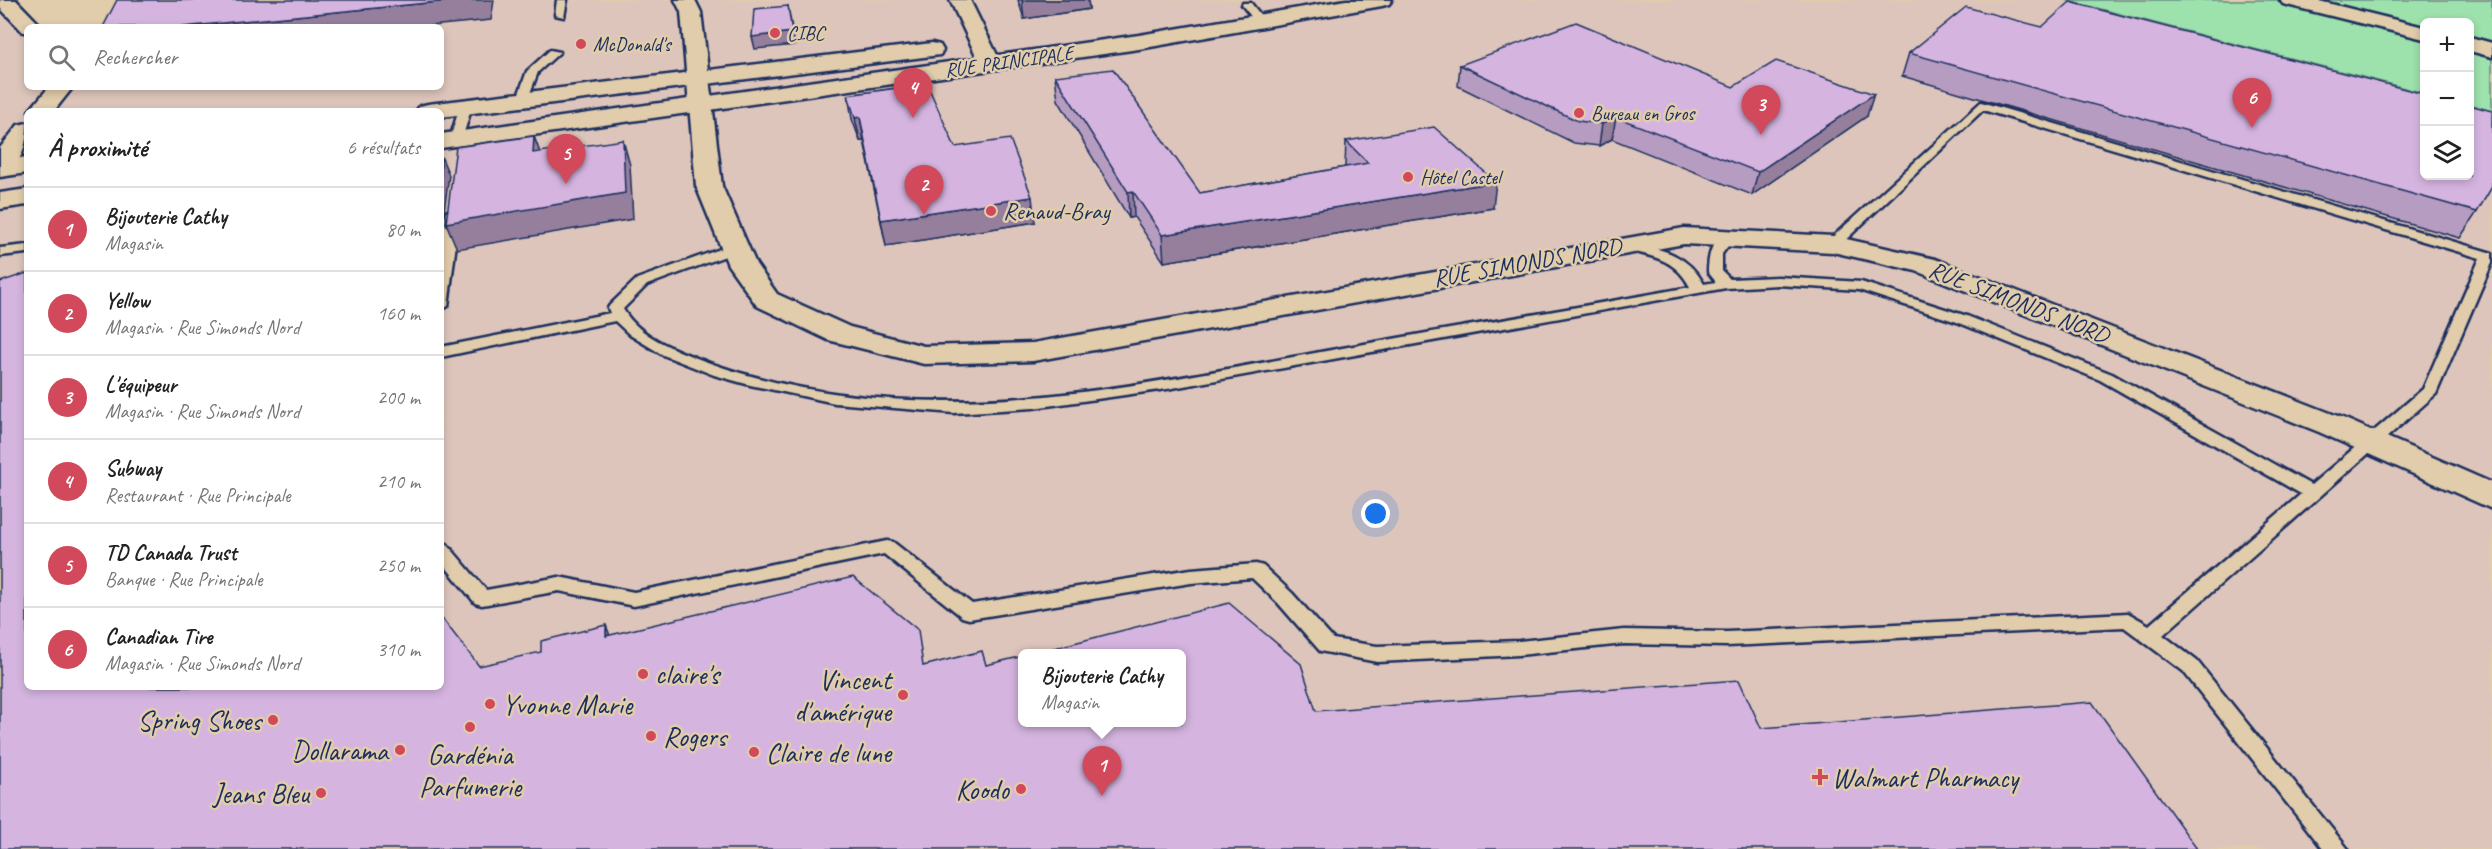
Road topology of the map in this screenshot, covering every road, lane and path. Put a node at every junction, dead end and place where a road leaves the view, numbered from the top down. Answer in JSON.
{"nodes":[{"id":1,"x":4,"y":0,"type":"edge"},
{"id":2,"x":562,"y":0,"type":"edge"},
{"id":3,"x":685,"y":0,"type":"edge"},
{"id":4,"x":960,"y":0,"type":"edge"},
{"id":5,"x":1275,"y":0,"type":"edge"},
{"id":6,"x":1382,"y":0,"type":"edge"},
{"id":7,"x":2290,"y":0,"type":"edge"},
{"id":8,"x":1254,"y":14,"type":"junction"},
{"id":9,"x":560,"y":15,"type":"dead end"},
{"id":10,"x":28,"y":24,"type":"edge"},
{"id":11,"x":2420,"y":32,"type":"edge"},
{"id":12,"x":2474,"y":45,"type":"edge"},
{"id":13,"x":2492,"y":50,"type":"edge"},
{"id":14,"x":554,"y":52,"type":"dead end"},
{"id":15,"x":985,"y":54,"type":"junction"},
{"id":16,"x":58,"y":90,"type":"edge"},
{"id":17,"x":698,"y":91,"type":"junction"},
{"id":18,"x":523,"y":99,"type":"junction"},
{"id":19,"x":466,"y":106,"type":"junction"},
{"id":20,"x":44,"y":108,"type":"edge"},
{"id":21,"x":444,"y":109,"type":"edge"},
{"id":22,"x":24,"y":134,"type":"edge"},
{"id":23,"x":455,"y":142,"type":"edge"},
{"id":24,"x":24,"y":165,"type":"edge"},
{"id":25,"x":0,"y":167,"type":"edge"},
{"id":26,"x":455,"y":194,"type":"edge"},
{"id":27,"x":24,"y":197,"type":"edge"},
{"id":28,"x":0,"y":201,"type":"edge"},
{"id":29,"x":1727,"y":238,"type":"junction"},
{"id":30,"x":1833,"y":244,"type":"junction"},
{"id":31,"x":1622,"y":245,"type":"junction"},
{"id":32,"x":734,"y":248,"type":"junction"},
{"id":33,"x":24,"y":249,"type":"edge"},
{"id":34,"x":0,"y":252,"type":"edge"},
{"id":35,"x":2490,"y":256,"type":"edge"},
{"id":36,"x":444,"y":282,"type":"edge"},
{"id":37,"x":1726,"y":284,"type":"junction"},
{"id":38,"x":1699,"y":289,"type":"junction"},
{"id":39,"x":618,"y":316,"type":"junction"},
{"id":40,"x":444,"y":351,"type":"edge"},
{"id":41,"x":2369,"y":442,"type":"junction"},
{"id":42,"x":2312,"y":493,"type":"junction"},
{"id":43,"x":2492,"y":497,"type":"edge"},
{"id":44,"x":444,"y":553,"type":"edge"},
{"id":45,"x":2149,"y":636,"type":"junction"},
{"id":46,"x":2337,"y":849,"type":"edge"}],
"edges":[{"from":1,"to":10,"type":"street"},
{"from":2,"to":9,"type":"lane"},
{"from":3,"to":17,"type":"street","name":"RUE SIMONDS NORD"},
{"from":4,"to":15,"type":"street"},
{"from":5,"to":8,"type":"street","name":"RUE PRINCIPALE"},
{"from":6,"to":8,"type":"street","name":"RUE PRINCIPALE"},
{"from":7,"to":11,"type":"street"},
{"from":8,"to":15,"type":"street","name":"RUE PRINCIPALE"},
{"from":12,"to":13,"type":"street"},
{"from":14,"to":18,"type":"lane"},
{"from":15,"to":17,"type":"street","name":"RUE PRINCIPALE"},
{"from":16,"to":20,"type":"street"},
{"from":17,"to":18,"type":"street","name":"RUE PRINCIPALE"},
{"from":17,"to":23,"type":"street","name":"RUE PRINCIPALE"},
{"from":17,"to":32,"type":"street","name":"RUE SIMONDS NORD"},
{"from":18,"to":19,"type":"street","name":"RUE PRINCIPALE"},
{"from":19,"to":21,"type":"street","name":"RUE PRINCIPALE"},
{"from":19,"to":23,"type":"lane","name":"RUE PRINCIPALE"},
{"from":22,"to":25,"type":"street"},
{"from":24,"to":25,"type":"street"},
{"from":26,"to":36,"type":"lane"},
{"from":27,"to":28,"type":"street"},
{"from":29,"to":30,"type":"street","name":"RUE SIMONDS NORD"},
{"from":29,"to":31,"type":"street","name":"RUE SIMONDS NORD"},
{"from":29,"to":37,"type":"lane"},
{"from":30,"to":35,"type":"lane"},
{"from":30,"to":41,"type":"street","name":"RUE SIMONDS NORD"},
{"from":31,"to":32,"type":"street","name":"RUE SIMONDS NORD"},
{"from":31,"to":38,"type":"lane"},
{"from":32,"to":39,"type":"lane"},
{"from":33,"to":34,"type":"lane"},
{"from":35,"to":41,"type":"lane"},
{"from":37,"to":38,"type":"lane"},
{"from":37,"to":42,"type":"lane"},
{"from":38,"to":39,"type":"lane"},
{"from":39,"to":40,"type":"lane"},
{"from":41,"to":42,"type":"lane"},
{"from":41,"to":43,"type":"street","name":"RUE SIMONDS NORD"},
{"from":42,"to":45,"type":"lane"},
{"from":44,"to":45,"type":"lane"},
{"from":45,"to":46,"type":"lane"}]}
